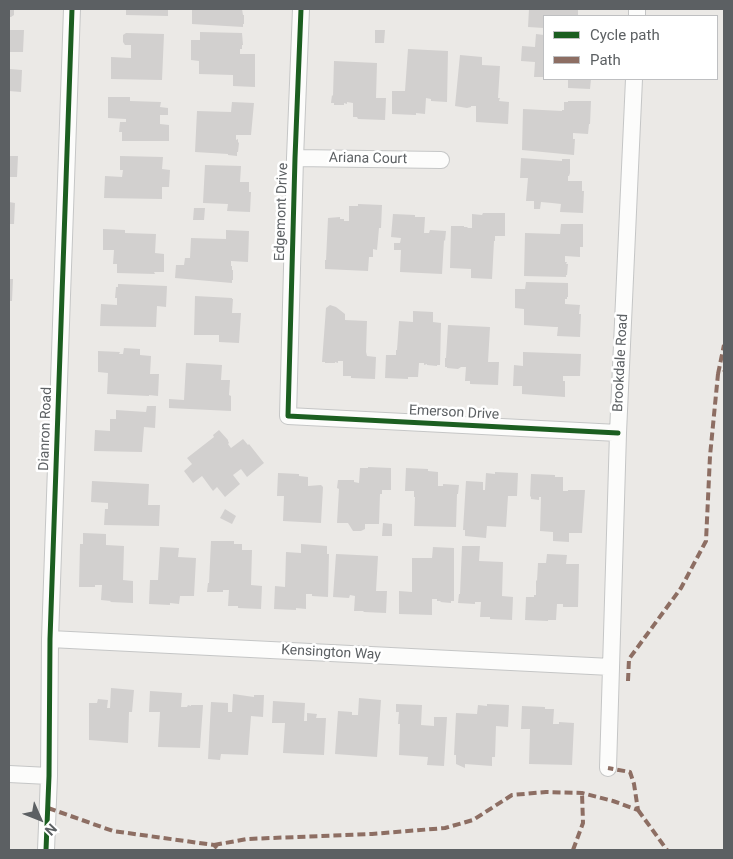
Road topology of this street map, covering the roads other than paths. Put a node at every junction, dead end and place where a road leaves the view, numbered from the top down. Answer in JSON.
{"nodes":[{"id":1,"x":72,"y":9,"type":"edge"},
{"id":2,"x":301,"y":9,"type":"edge"},
{"id":3,"x":634,"y":80,"type":"edge"},
{"id":4,"x":295,"y":158,"type":"junction"},
{"id":5,"x":441,"y":160,"type":"dead end"},
{"id":6,"x":288,"y":416,"type":"joint"},
{"id":7,"x":618,"y":432,"type":"junction"},
{"id":8,"x":50,"y":639,"type":"junction"},
{"id":9,"x":611,"y":667,"type":"junction"},
{"id":10,"x":608,"y":768,"type":"dead end"},
{"id":11,"x":9,"y":774,"type":"edge"},
{"id":12,"x":49,"y":776,"type":"junction"},
{"id":13,"x":46,"y":850,"type":"edge"}],
"edges":[{"from":1,"to":8,"type":"street","name":"Dianron Road"},
{"from":2,"to":4,"type":"street","name":"Edgemont Drive"},
{"from":3,"to":7,"type":"street","name":"Brookdale Road"},
{"from":4,"to":5,"type":"street","name":"Ariana Court"},
{"from":4,"to":6,"type":"street","name":"Edgemont Drive"},
{"from":6,"to":7,"type":"street","name":"Emerson Drive"},
{"from":7,"to":9,"type":"street","name":"Brookdale Road"},
{"from":8,"to":9,"type":"street","name":"Kensington Way"},
{"from":8,"to":12,"type":"street","name":"Dianron Road"},
{"from":9,"to":10,"type":"street","name":"Brookdale Road"},
{"from":11,"to":12,"type":"street"},
{"from":12,"to":13,"type":"street","name":"Dianron Road"}]}
